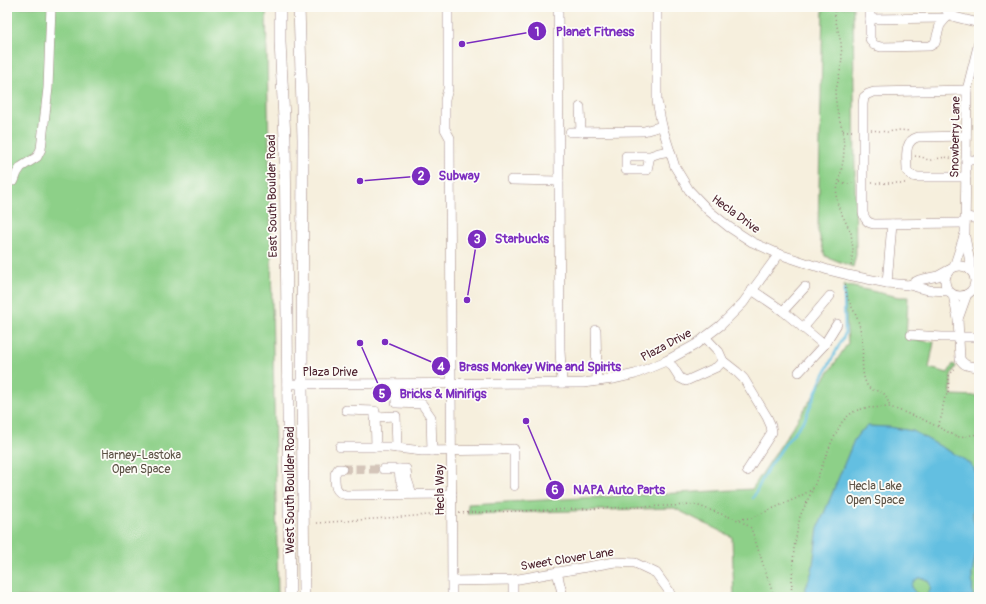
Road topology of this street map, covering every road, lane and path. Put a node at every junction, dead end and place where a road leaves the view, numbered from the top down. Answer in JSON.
{"nodes":[{"id":1,"x":51,"y":7,"type":"edge"},
{"id":2,"x":280,"y":7,"type":"edge"},
{"id":3,"x":299,"y":7,"type":"edge"},
{"id":4,"x":448,"y":7,"type":"edge"},
{"id":5,"x":558,"y":7,"type":"edge"},
{"id":6,"x":657,"y":7,"type":"edge"},
{"id":7,"x":813,"y":7,"type":"edge"},
{"id":8,"x":835,"y":7,"type":"edge"},
{"id":9,"x":870,"y":7,"type":"edge"},
{"id":10,"x":947,"y":12,"type":"edge"},
{"id":11,"x":870,"y":19,"type":"junction"},
{"id":12,"x":979,"y":23,"type":"edge"},
{"id":13,"x":979,"y":42,"type":"edge"},
{"id":14,"x":967,"y":90,"type":"junction"},
{"id":15,"x":580,"y":107,"type":"dead end"},
{"id":16,"x":662,"y":126,"type":"junction"},
{"id":17,"x":863,"y":130,"type":"junction"},
{"id":18,"x":843,"y":131,"type":"junction"},
{"id":19,"x":570,"y":132,"type":"dead end"},
{"id":20,"x":581,"y":132,"type":"junction"},
{"id":21,"x":966,"y":136,"type":"junction"},
{"id":22,"x":913,"y":138,"type":"junction"},
{"id":23,"x":670,"y":152,"type":"junction"},
{"id":24,"x":650,"y":156,"type":"dead end"},
{"id":25,"x":907,"y":156,"type":"junction"},
{"id":26,"x":966,"y":160,"type":"junction"},
{"id":27,"x":979,"y":160,"type":"edge"},
{"id":28,"x":912,"y":176,"type":"junction"},
{"id":29,"x":966,"y":177,"type":"junction"},
{"id":30,"x":511,"y":180,"type":"dead end"},
{"id":31,"x":14,"y":181,"type":"dead end"},
{"id":32,"x":559,"y":181,"type":"junction"},
{"id":33,"x":839,"y":182,"type":"junction"},
{"id":34,"x":863,"y":183,"type":"junction"},
{"id":35,"x":979,"y":219,"type":"edge"},
{"id":36,"x":966,"y":220,"type":"junction"},
{"id":37,"x":892,"y":224,"type":"junction"},
{"id":38,"x":965,"y":233,"type":"junction"},
{"id":39,"x":779,"y":254,"type":"junction"},
{"id":40,"x":952,"y":269,"type":"junction"},
{"id":41,"x":973,"y":272,"type":"edge"},
{"id":42,"x":848,"y":275,"type":"junction"},
{"id":43,"x":887,"y":283,"type":"junction"},
{"id":44,"x":909,"y":285,"type":"junction"},
{"id":45,"x":805,"y":287,"type":"dead end"},
{"id":46,"x":752,"y":290,"type":"junction"},
{"id":47,"x":973,"y":290,"type":"edge"},
{"id":48,"x":951,"y":293,"type":"junction"},
{"id":49,"x":830,"y":296,"type":"dead end"},
{"id":50,"x":783,"y":311,"type":"junction"},
{"id":51,"x":958,"y":320,"type":"junction"},
{"id":52,"x":837,"y":324,"type":"dead end"},
{"id":53,"x":803,"y":328,"type":"junction"},
{"id":54,"x":596,"y":330,"type":"dead end"},
{"id":55,"x":911,"y":335,"type":"dead end"},
{"id":56,"x":706,"y":337,"type":"junction"},
{"id":57,"x":959,"y":337,"type":"junction"},
{"id":58,"x":979,"y":337,"type":"edge"},
{"id":59,"x":824,"y":345,"type":"junction"},
{"id":60,"x":666,"y":361,"type":"junction"},
{"id":61,"x":723,"y":361,"type":"junction"},
{"id":62,"x":979,"y":367,"type":"edge"},
{"id":63,"x":955,"y":368,"type":"dead end"},
{"id":64,"x":799,"y":372,"type":"dead end"},
{"id":65,"x":597,"y":381,"type":"junction"},
{"id":66,"x":562,"y":383,"type":"junction"},
{"id":67,"x":288,"y":384,"type":"junction"},
{"id":68,"x":302,"y":384,"type":"junction"},
{"id":69,"x":395,"y":384,"type":"junction"},
{"id":70,"x":451,"y":384,"type":"junction"},
{"id":71,"x":396,"y":403,"type":"junction"},
{"id":72,"x":890,"y":407,"type":"junction"},
{"id":73,"x":346,"y":410,"type":"dead end"},
{"id":74,"x":375,"y":416,"type":"junction"},
{"id":75,"x":396,"y":416,"type":"junction"},
{"id":76,"x":938,"y":427,"type":"junction"},
{"id":77,"x":979,"y":434,"type":"edge"},
{"id":78,"x":340,"y":447,"type":"dead end"},
{"id":79,"x":376,"y":447,"type":"junction"},
{"id":80,"x":397,"y":448,"type":"junction"},
{"id":81,"x":451,"y":450,"type":"junction"},
{"id":82,"x":432,"y":451,"type":"junction"},
{"id":83,"x":342,"y":469,"type":"dead end"},
{"id":84,"x":383,"y":469,"type":"tunnel mouth"},
{"id":85,"x":747,"y":471,"type":"dead end"},
{"id":86,"x":514,"y":486,"type":"dead end"},
{"id":87,"x":813,"y":489,"type":"junction"},
{"id":88,"x":408,"y":494,"type":"junction"},
{"id":89,"x":452,"y":494,"type":"junction"},
{"id":90,"x":465,"y":513,"type":"dead end"},
{"id":91,"x":438,"y":514,"type":"dead end"},
{"id":92,"x":737,"y":519,"type":"junction"},
{"id":93,"x":317,"y":523,"type":"dead end"},
{"id":94,"x":557,"y":572,"type":"junction"},
{"id":95,"x":513,"y":580,"type":"junction"},
{"id":96,"x":452,"y":581,"type":"junction"},
{"id":97,"x":290,"y":597,"type":"edge"},
{"id":98,"x":304,"y":597,"type":"edge"},
{"id":99,"x":452,"y":597,"type":"edge"},
{"id":100,"x":513,"y":597,"type":"edge"},
{"id":101,"x":563,"y":597,"type":"edge"},
{"id":102,"x":671,"y":597,"type":"edge"},
{"id":103,"x":774,"y":597,"type":"edge"},
{"id":104,"x":791,"y":597,"type":"edge"}],
"edges":[{"from":1,"to":31,"type":"street"},
{"from":2,"to":67,"type":"main road","name":"East South Boulder Road"},
{"from":3,"to":68,"type":"main road"},
{"from":4,"to":70,"type":"street","name":"Hecla Way"},
{"from":5,"to":32,"type":"street"},
{"from":6,"to":16,"type":"street","name":"Hecla Drive"},
{"from":7,"to":8,"type":"path"},
{"from":8,"to":18,"type":"path"},
{"from":9,"to":11,"type":"street"},
{"from":10,"to":11,"type":"street"},
{"from":10,"to":11,"type":"street"},
{"from":10,"to":12,"type":"street"},
{"from":13,"to":14,"type":"street","name":"Snowberry Lane"},
{"from":14,"to":17,"type":"street"},
{"from":14,"to":21,"type":"street","name":"Snowberry Lane"},
{"from":15,"to":20,"type":"street"},
{"from":16,"to":20,"type":"street"},
{"from":16,"to":23,"type":"street","name":"Hecla Drive"},
{"from":17,"to":18,"type":"path"},
{"from":17,"to":22,"type":"path"},
{"from":17,"to":34,"type":"street"},
{"from":18,"to":33,"type":"path"},
{"from":19,"to":20,"type":"street"},
{"from":21,"to":22,"type":"street"},
{"from":21,"to":26,"type":"street","name":"Snowberry Lane"},
{"from":22,"to":25,"type":"street"},
{"from":23,"to":24,"type":"street"},
{"from":23,"to":39,"type":"street","name":"Hecla Drive"},
{"from":25,"to":26,"type":"path"},
{"from":25,"to":28,"type":"street"},
{"from":26,"to":27,"type":"street"},
{"from":26,"to":29,"type":"street","name":"Snowberry Lane"},
{"from":28,"to":29,"type":"street"},
{"from":28,"to":34,"type":"path"},
{"from":29,"to":36,"type":"street","name":"Snowberry Lane"},
{"from":30,"to":32,"type":"street"},
{"from":32,"to":66,"type":"street"},
{"from":33,"to":34,"type":"path"},
{"from":33,"to":42,"type":"path"},
{"from":34,"to":37,"type":"street"},
{"from":35,"to":36,"type":"street"},
{"from":36,"to":37,"type":"street"},
{"from":36,"to":38,"type":"street","name":"Snowberry Lane"},
{"from":37,"to":43,"type":"street"},
{"from":38,"to":40,"type":"street","name":"Snowberry Lane"},
{"from":38,"to":41,"type":"street","name":"Snowberry Lane"},
{"from":39,"to":42,"type":"street","name":"Hecla Drive"},
{"from":39,"to":46,"type":"street","name":"Plaza Drive"},
{"from":40,"to":41,"type":"street"},
{"from":40,"to":44,"type":"street","name":"Hecla Drive"},
{"from":40,"to":48,"type":"street"},
{"from":41,"to":47,"type":"street"},
{"from":42,"to":43,"type":"street","name":"Hecla Drive"},
{"from":42,"to":72,"type":"path"},
{"from":43,"to":44,"type":"street","name":"Hecla Drive"},
{"from":44,"to":48,"type":"street","name":"Hecla Drive"},
{"from":45,"to":50,"type":"street"},
{"from":46,"to":50,"type":"street"},
{"from":46,"to":56,"type":"street","name":"Plaza Drive"},
{"from":47,"to":48,"type":"street"},
{"from":47,"to":51,"type":"street"},
{"from":48,"to":51,"type":"street"},
{"from":49,"to":53,"type":"street"},
{"from":50,"to":53,"type":"street"},
{"from":51,"to":57,"type":"street"},
{"from":52,"to":59,"type":"street"},
{"from":53,"to":59,"type":"street"},
{"from":54,"to":65,"type":"street"},
{"from":55,"to":57,"type":"street"},
{"from":56,"to":60,"type":"street","name":"Plaza Drive"},
{"from":56,"to":61,"type":"street"},
{"from":57,"to":58,"type":"street"},
{"from":57,"to":62,"type":"street"},
{"from":59,"to":64,"type":"street"},
{"from":60,"to":61,"type":"street"},
{"from":60,"to":65,"type":"street","name":"Plaza Drive"},
{"from":61,"to":85,"type":"street"},
{"from":63,"to":76,"type":"path"},
{"from":65,"to":66,"type":"street","name":"Plaza Drive"},
{"from":66,"to":70,"type":"street","name":"Plaza Drive"},
{"from":67,"to":68,"type":"street","name":"Plaza Drive"},
{"from":67,"to":97,"type":"main road","name":"West South Boulder Road"},
{"from":68,"to":69,"type":"street","name":"Plaza Drive"},
{"from":68,"to":98,"type":"main road","name":"West South Boulder Road"},
{"from":69,"to":70,"type":"street","name":"Plaza Drive"},
{"from":69,"to":71,"type":"street"},
{"from":70,"to":81,"type":"street","name":"Hecla Way"},
{"from":71,"to":75,"type":"street"},
{"from":71,"to":82,"type":"street"},
{"from":72,"to":76,"type":"path"},
{"from":72,"to":87,"type":"path"},
{"from":73,"to":74,"type":"street"},
{"from":74,"to":75,"type":"street"},
{"from":74,"to":79,"type":"street"},
{"from":75,"to":80,"type":"street"},
{"from":76,"to":77,"type":"path"},
{"from":78,"to":79,"type":"street"},
{"from":79,"to":80,"type":"street"},
{"from":80,"to":82,"type":"street"},
{"from":81,"to":82,"type":"street"},
{"from":81,"to":86,"type":"street"},
{"from":81,"to":89,"type":"street","name":"Hecla Way"},
{"from":83,"to":88,"type":"street"},
{"from":84,"to":88,"type":"street"},
{"from":87,"to":92,"type":"path"},
{"from":87,"to":104,"type":"path"},
{"from":88,"to":89,"type":"street"},
{"from":89,"to":96,"type":"street","name":"Hecla Way"},
{"from":90,"to":92,"type":"path"},
{"from":91,"to":93,"type":"path"},
{"from":92,"to":103,"type":"path"},
{"from":94,"to":95,"type":"street","name":"Sweet Clover Lane"},
{"from":94,"to":101,"type":"street"},
{"from":94,"to":102,"type":"street","name":"Sweet Clover Lane"},
{"from":95,"to":96,"type":"street","name":"Sweet Clover Lane"},
{"from":95,"to":100,"type":"street"},
{"from":96,"to":99,"type":"street","name":"Hecla Way"}]}
